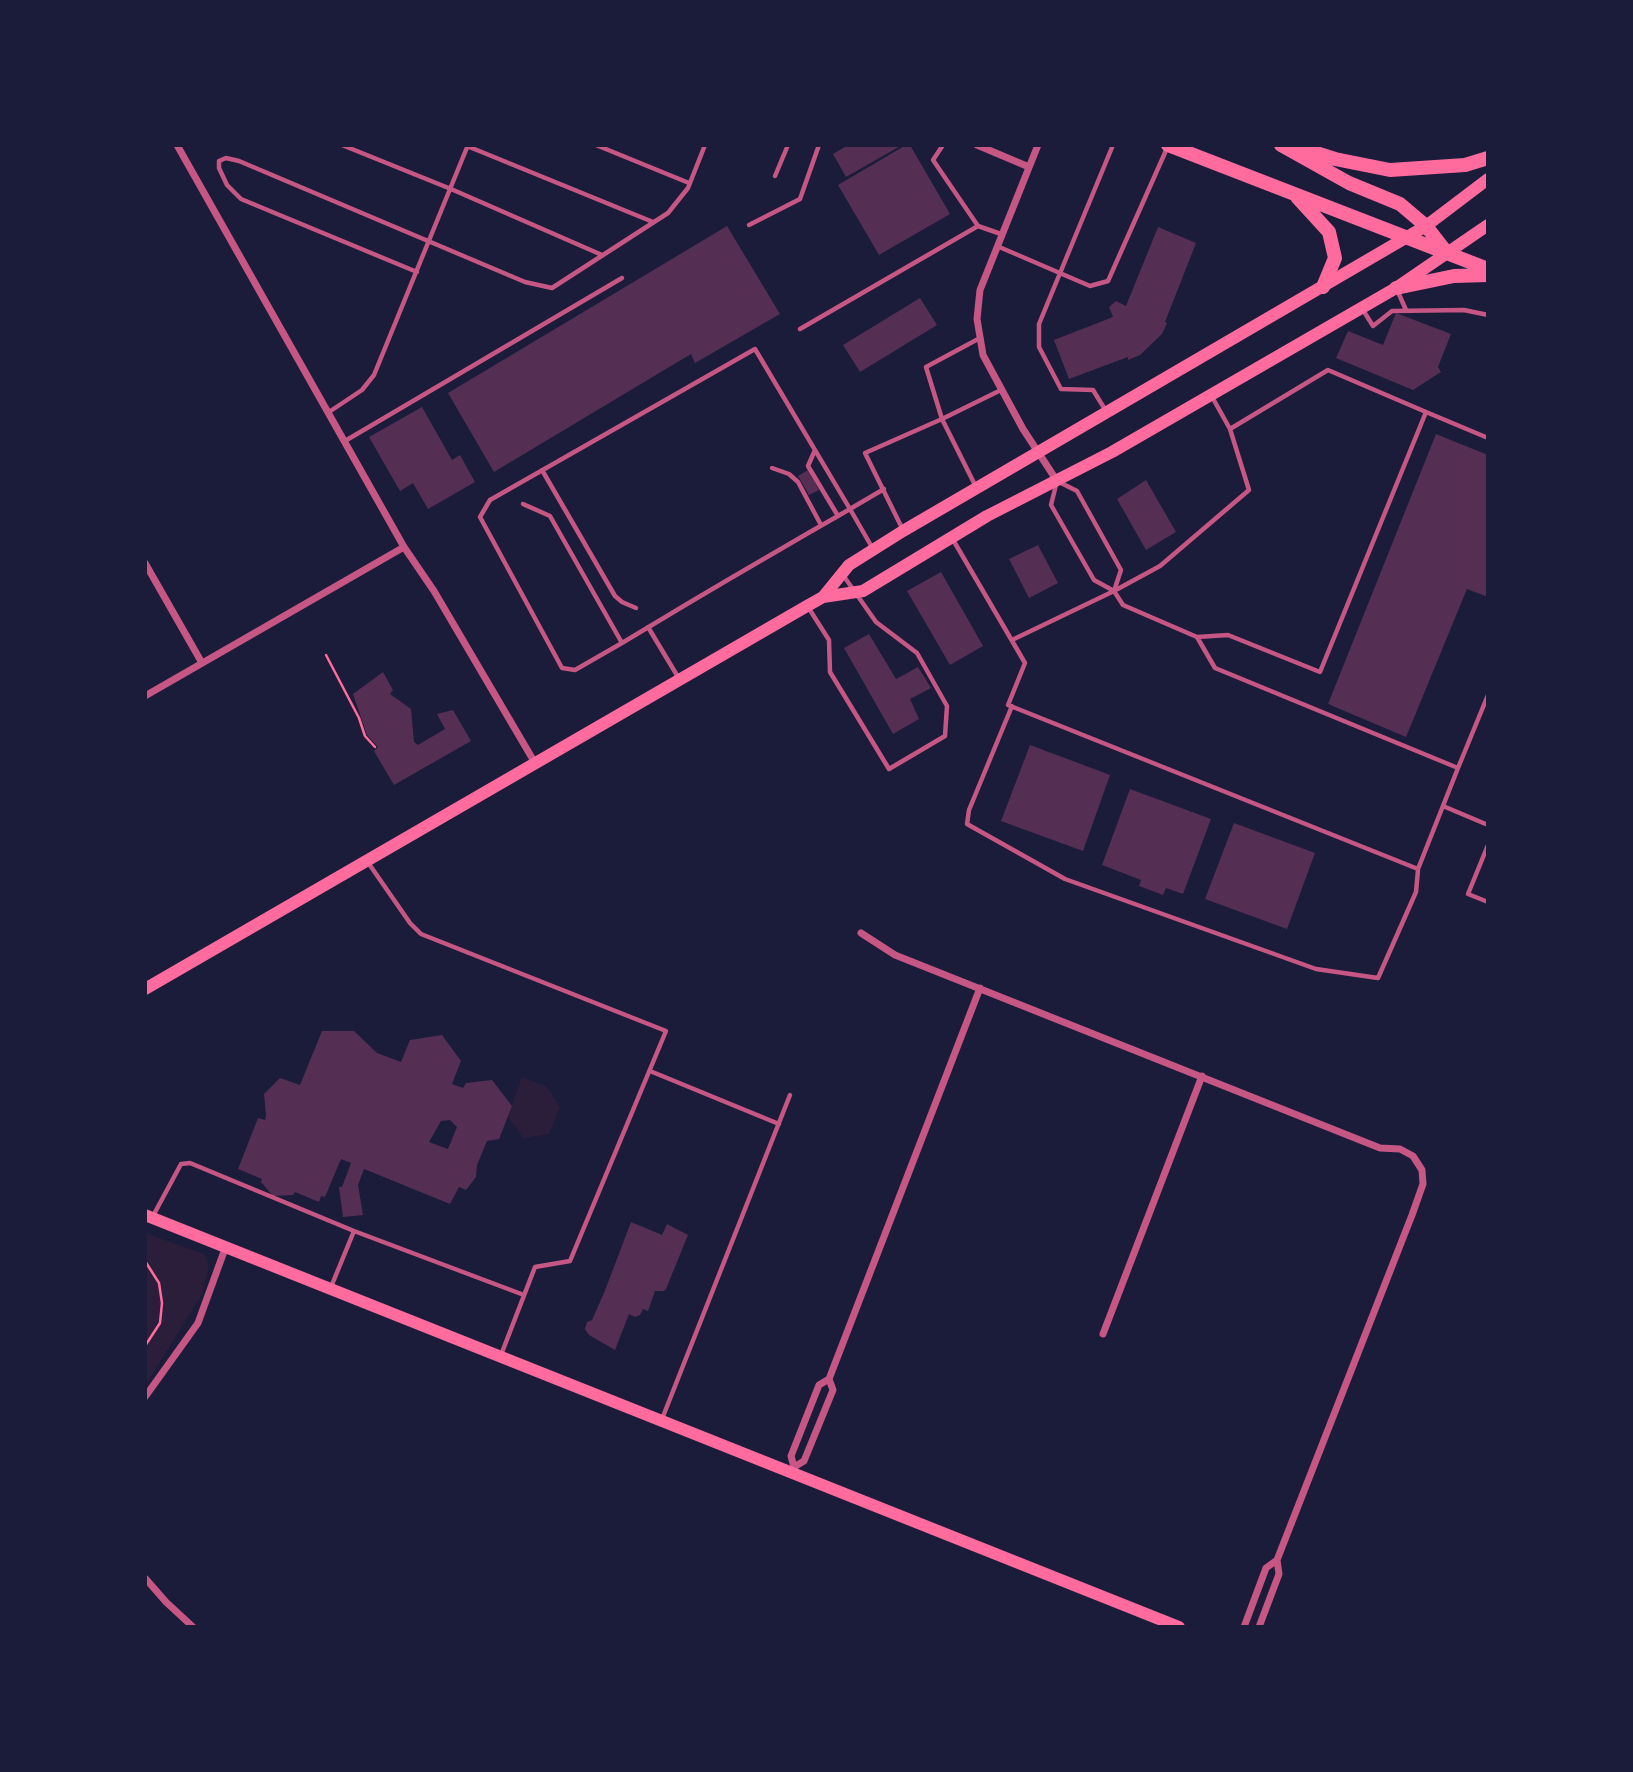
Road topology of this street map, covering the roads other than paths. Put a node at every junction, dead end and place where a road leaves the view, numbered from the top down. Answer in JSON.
{"nodes":[{"id":1,"x":177,"y":145,"type":"edge"},
{"id":2,"x":342,"y":145,"type":"edge"},
{"id":3,"x":468,"y":145,"type":"edge"},
{"id":4,"x":596,"y":145,"type":"edge"},
{"id":5,"x":705,"y":145,"type":"edge"},
{"id":6,"x":788,"y":145,"type":"edge"},
{"id":7,"x":819,"y":145,"type":"edge"},
{"id":8,"x":943,"y":145,"type":"edge"},
{"id":9,"x":976,"y":145,"type":"edge"},
{"id":10,"x":1038,"y":145,"type":"edge"},
{"id":11,"x":1113,"y":145,"type":"edge"},
{"id":12,"x":1168,"y":145,"type":"edge"},
{"id":13,"x":1281,"y":145,"type":"edge"},
{"id":14,"x":1291,"y":145,"type":"edge"},
{"id":15,"x":1488,"y":158,"type":"edge"},
{"id":16,"x":1029,"y":167,"type":"junction"},
{"id":17,"x":775,"y":176,"type":"dead end"},
{"id":18,"x":1488,"y":179,"type":"edge"},
{"id":19,"x":689,"y":183,"type":"junction"},
{"id":20,"x":451,"y":189,"type":"junction"},
{"id":21,"x":1294,"y":194,"type":"junction"},
{"id":22,"x":653,"y":222,"type":"junction"},
{"id":23,"x":749,"y":225,"type":"dead end"},
{"id":24,"x":1488,"y":225,"type":"edge"},
{"id":25,"x":978,"y":226,"type":"junction"},
{"id":26,"x":1426,"y":226,"type":"junction"},
{"id":27,"x":1001,"y":234,"type":"junction"},
{"id":28,"x":1405,"y":237,"type":"junction"},
{"id":29,"x":430,"y":241,"type":"junction"},
{"id":30,"x":996,"y":245,"type":"junction"},
{"id":31,"x":1448,"y":254,"type":"junction"},
{"id":32,"x":602,"y":255,"type":"junction"},
{"id":33,"x":1488,"y":269,"type":"edge"},
{"id":34,"x":417,"y":272,"type":"junction"},
{"id":35,"x":1060,"y":272,"type":"junction"},
{"id":36,"x":1488,"y":275,"type":"edge"},
{"id":37,"x":622,"y":278,"type":"dead end"},
{"id":38,"x":1323,"y":287,"type":"junction"},
{"id":39,"x":1396,"y":288,"type":"junction"},
{"id":40,"x":1362,"y":307,"type":"junction"},
{"id":41,"x":1406,"y":310,"type":"junction"},
{"id":42,"x":1488,"y":315,"type":"edge"},
{"id":43,"x":800,"y":329,"type":"dead end"},
{"id":44,"x":980,"y":338,"type":"junction"},
{"id":45,"x":1000,"y":390,"type":"junction"},
{"id":46,"x":1211,"y":394,"type":"junction"},
{"id":47,"x":329,"y":412,"type":"junction"},
{"id":48,"x":1106,"y":412,"type":"junction"},
{"id":49,"x":1426,"y":412,"type":"junction"},
{"id":50,"x":942,"y":419,"type":"junction"},
{"id":51,"x":1230,"y":429,"type":"junction"},
{"id":52,"x":1488,"y":438,"type":"edge"},
{"id":53,"x":345,"y":441,"type":"junction"},
{"id":54,"x":815,"y":449,"type":"junction"},
{"id":55,"x":1038,"y":453,"type":"junction"},
{"id":56,"x":772,"y":467,"type":"dead end"},
{"id":57,"x":542,"y":470,"type":"junction"},
{"id":58,"x":1057,"y":481,"type":"junction"},
{"id":59,"x":976,"y":488,"type":"junction"},
{"id":60,"x":884,"y":489,"type":"junction"},
{"id":61,"x":523,"y":504,"type":"dead end"},
{"id":62,"x":850,"y":509,"type":"junction"},
{"id":63,"x":838,"y":516,"type":"junction"},
{"id":64,"x":822,"y":525,"type":"junction"},
{"id":65,"x":903,"y":531,"type":"junction"},
{"id":66,"x":951,"y":537,"type":"junction"},
{"id":67,"x":404,"y":547,"type":"junction"},
{"id":68,"x":874,"y":550,"type":"junction"},
{"id":69,"x":145,"y":564,"type":"edge"},
{"id":70,"x":842,"y":573,"type":"junction"},
{"id":71,"x":1114,"y":591,"type":"junction"},
{"id":72,"x":854,"y":592,"type":"junction"},
{"id":73,"x":823,"y":597,"type":"junction"},
{"id":74,"x":807,"y":606,"type":"junction"},
{"id":75,"x":636,"y":608,"type":"dead end"},
{"id":76,"x":648,"y":627,"type":"junction"},
{"id":77,"x":1197,"y":637,"type":"junction"},
{"id":78,"x":1012,"y":640,"type":"junction"},
{"id":79,"x":622,"y":643,"type":"junction"},
{"id":80,"x":202,"y":663,"type":"junction"},
{"id":81,"x":680,"y":680,"type":"junction"},
{"id":82,"x":1488,"y":695,"type":"edge"},
{"id":83,"x":145,"y":696,"type":"edge"},
{"id":84,"x":1012,"y":706,"type":"junction"},
{"id":85,"x":535,"y":763,"type":"junction"},
{"id":86,"x":1458,"y":768,"type":"junction"},
{"id":87,"x":1443,"y":806,"type":"junction"},
{"id":88,"x":1488,"y":825,"type":"edge"},
{"id":89,"x":1488,"y":845,"type":"edge"},
{"id":90,"x":367,"y":860,"type":"junction"},
{"id":91,"x":1418,"y":869,"type":"junction"},
{"id":92,"x":1488,"y":902,"type":"edge"},
{"id":93,"x":861,"y":933,"type":"dead end"},
{"id":94,"x":980,"y":988,"type":"junction"},
{"id":95,"x":145,"y":989,"type":"edge"},
{"id":96,"x":650,"y":1071,"type":"junction"},
{"id":97,"x":1202,"y":1076,"type":"junction"},
{"id":98,"x":790,"y":1094,"type":"dead end"},
{"id":99,"x":779,"y":1124,"type":"junction"},
{"id":100,"x":149,"y":1216,"type":"edge"},
{"id":101,"x":354,"y":1231,"type":"junction"},
{"id":102,"x":226,"y":1246,"type":"junction"},
{"id":103,"x":331,"y":1287,"type":"junction"},
{"id":104,"x":523,"y":1295,"type":"junction"},
{"id":105,"x":1103,"y":1334,"type":"dead end"},
{"id":106,"x":501,"y":1355,"type":"junction"},
{"id":107,"x":830,"y":1379,"type":"junction"},
{"id":108,"x":145,"y":1397,"type":"edge"},
{"id":109,"x":661,"y":1420,"type":"junction"},
{"id":110,"x":793,"y":1469,"type":"junction"},
{"id":111,"x":1277,"y":1560,"type":"junction"},
{"id":112,"x":145,"y":1578,"type":"edge"},
{"id":113,"x":193,"y":1627,"type":"edge"},
{"id":114,"x":1179,"y":1627,"type":"edge"},
{"id":115,"x":1244,"y":1627,"type":"edge"},
{"id":116,"x":1259,"y":1627,"type":"edge"}],
"edges":[{"from":1,"to":47,"type":"street"},
{"from":2,"to":20,"type":"lane"},
{"from":3,"to":20,"type":"lane"},
{"from":3,"to":22,"type":"lane"},
{"from":4,"to":19,"type":"lane"},
{"from":5,"to":19,"type":"lane"},
{"from":6,"to":17,"type":"lane"},
{"from":7,"to":23,"type":"lane"},
{"from":8,"to":25,"type":"lane"},
{"from":9,"to":16,"type":"street"},
{"from":10,"to":16,"type":"street"},
{"from":11,"to":35,"type":"lane"},
{"from":12,"to":21,"type":"main road"},
{"from":12,"to":35,"type":"lane"},
{"from":13,"to":26,"type":"main road"},
{"from":14,"to":15,"type":"main road"},
{"from":16,"to":27,"type":"street"},
{"from":18,"to":26,"type":"main road"},
{"from":19,"to":22,"type":"lane"},
{"from":20,"to":29,"type":"lane"},
{"from":20,"to":32,"type":"lane"},
{"from":21,"to":28,"type":"main road"},
{"from":21,"to":38,"type":"main road"},
{"from":22,"to":32,"type":"lane"},
{"from":24,"to":31,"type":"main road"},
{"from":25,"to":27,"type":"lane"},
{"from":25,"to":43,"type":"lane"},
{"from":26,"to":28,"type":"main road"},
{"from":26,"to":31,"type":"main road"},
{"from":27,"to":30,"type":"street"},
{"from":28,"to":31,"type":"main road"},
{"from":28,"to":38,"type":"main road"},
{"from":29,"to":32,"type":"lane"},
{"from":29,"to":34,"type":"lane"},
{"from":29,"to":34,"type":"lane"},
{"from":30,"to":35,"type":"lane"},
{"from":30,"to":44,"type":"street"},
{"from":31,"to":33,"type":"main road"},
{"from":31,"to":39,"type":"main road"},
{"from":34,"to":47,"type":"lane"},
{"from":35,"to":48,"type":"lane"},
{"from":36,"to":39,"type":"main road"},
{"from":37,"to":53,"type":"lane"},
{"from":38,"to":48,"type":"main road"},
{"from":39,"to":40,"type":"main road"},
{"from":39,"to":41,"type":"lane"},
{"from":40,"to":41,"type":"lane"},
{"from":40,"to":46,"type":"main road"},
{"from":41,"to":42,"type":"lane"},
{"from":44,"to":45,"type":"street"},
{"from":44,"to":50,"type":"lane"},
{"from":45,"to":50,"type":"lane"},
{"from":45,"to":55,"type":"street"},
{"from":46,"to":51,"type":"lane"},
{"from":46,"to":58,"type":"main road"},
{"from":47,"to":53,"type":"street"},
{"from":48,"to":55,"type":"main road"},
{"from":49,"to":51,"type":"lane"},
{"from":49,"to":52,"type":"lane"},
{"from":49,"to":77,"type":"lane"},
{"from":50,"to":59,"type":"lane"},
{"from":50,"to":60,"type":"lane"},
{"from":51,"to":71,"type":"lane"},
{"from":53,"to":67,"type":"street"},
{"from":54,"to":57,"type":"lane"},
{"from":54,"to":62,"type":"lane"},
{"from":54,"to":63,"type":"lane"},
{"from":55,"to":58,"type":"street"},
{"from":55,"to":59,"type":"main road"},
{"from":56,"to":64,"type":"lane"},
{"from":57,"to":75,"type":"lane"},
{"from":57,"to":79,"type":"lane"},
{"from":58,"to":66,"type":"main road"},
{"from":58,"to":71,"type":"lane"},
{"from":58,"to":71,"type":"lane"},
{"from":59,"to":65,"type":"main road"},
{"from":60,"to":62,"type":"lane"},
{"from":60,"to":65,"type":"lane"},
{"from":61,"to":79,"type":"lane"},
{"from":62,"to":63,"type":"lane"},
{"from":62,"to":68,"type":"lane"},
{"from":63,"to":64,"type":"lane"},
{"from":64,"to":76,"type":"lane"},
{"from":65,"to":68,"type":"main road"},
{"from":66,"to":72,"type":"main road"},
{"from":66,"to":78,"type":"lane"},
{"from":67,"to":80,"type":"street"},
{"from":67,"to":85,"type":"street"},
{"from":68,"to":70,"type":"main road"},
{"from":69,"to":80,"type":"street"},
{"from":70,"to":72,"type":"lane"},
{"from":70,"to":73,"type":"main road"},
{"from":71,"to":77,"type":"lane"},
{"from":71,"to":78,"type":"lane"},
{"from":72,"to":73,"type":"main road"},
{"from":72,"to":74,"type":"lane"},
{"from":73,"to":74,"type":"main road"},
{"from":74,"to":81,"type":"main road"},
{"from":76,"to":79,"type":"lane"},
{"from":76,"to":81,"type":"lane"},
{"from":77,"to":86,"type":"lane"},
{"from":78,"to":84,"type":"lane"},
{"from":80,"to":83,"type":"street"},
{"from":81,"to":85,"type":"main road"},
{"from":82,"to":86,"type":"lane"},
{"from":84,"to":91,"type":"lane"},
{"from":84,"to":91,"type":"lane"},
{"from":85,"to":90,"type":"main road"},
{"from":86,"to":87,"type":"lane"},
{"from":87,"to":88,"type":"lane"},
{"from":87,"to":91,"type":"lane"},
{"from":89,"to":92,"type":"lane"},
{"from":90,"to":95,"type":"main road"},
{"from":90,"to":96,"type":"lane"},
{"from":93,"to":94,"type":"street"},
{"from":94,"to":97,"type":"street"},
{"from":94,"to":107,"type":"street"},
{"from":96,"to":99,"type":"lane"},
{"from":96,"to":104,"type":"lane"},
{"from":97,"to":105,"type":"street"},
{"from":97,"to":111,"type":"street"},
{"from":98,"to":99,"type":"lane"},
{"from":99,"to":109,"type":"lane"},
{"from":100,"to":101,"type":"lane"},
{"from":100,"to":102,"type":"main road"},
{"from":101,"to":103,"type":"lane"},
{"from":101,"to":104,"type":"lane"},
{"from":102,"to":103,"type":"main road"},
{"from":102,"to":108,"type":"street"},
{"from":103,"to":106,"type":"main road"},
{"from":104,"to":106,"type":"lane"},
{"from":106,"to":109,"type":"main road"},
{"from":107,"to":110,"type":"street"},
{"from":107,"to":110,"type":"street"},
{"from":109,"to":110,"type":"main road"},
{"from":110,"to":114,"type":"main road"},
{"from":111,"to":115,"type":"street"},
{"from":111,"to":116,"type":"street"},
{"from":112,"to":113,"type":"street"}]}
